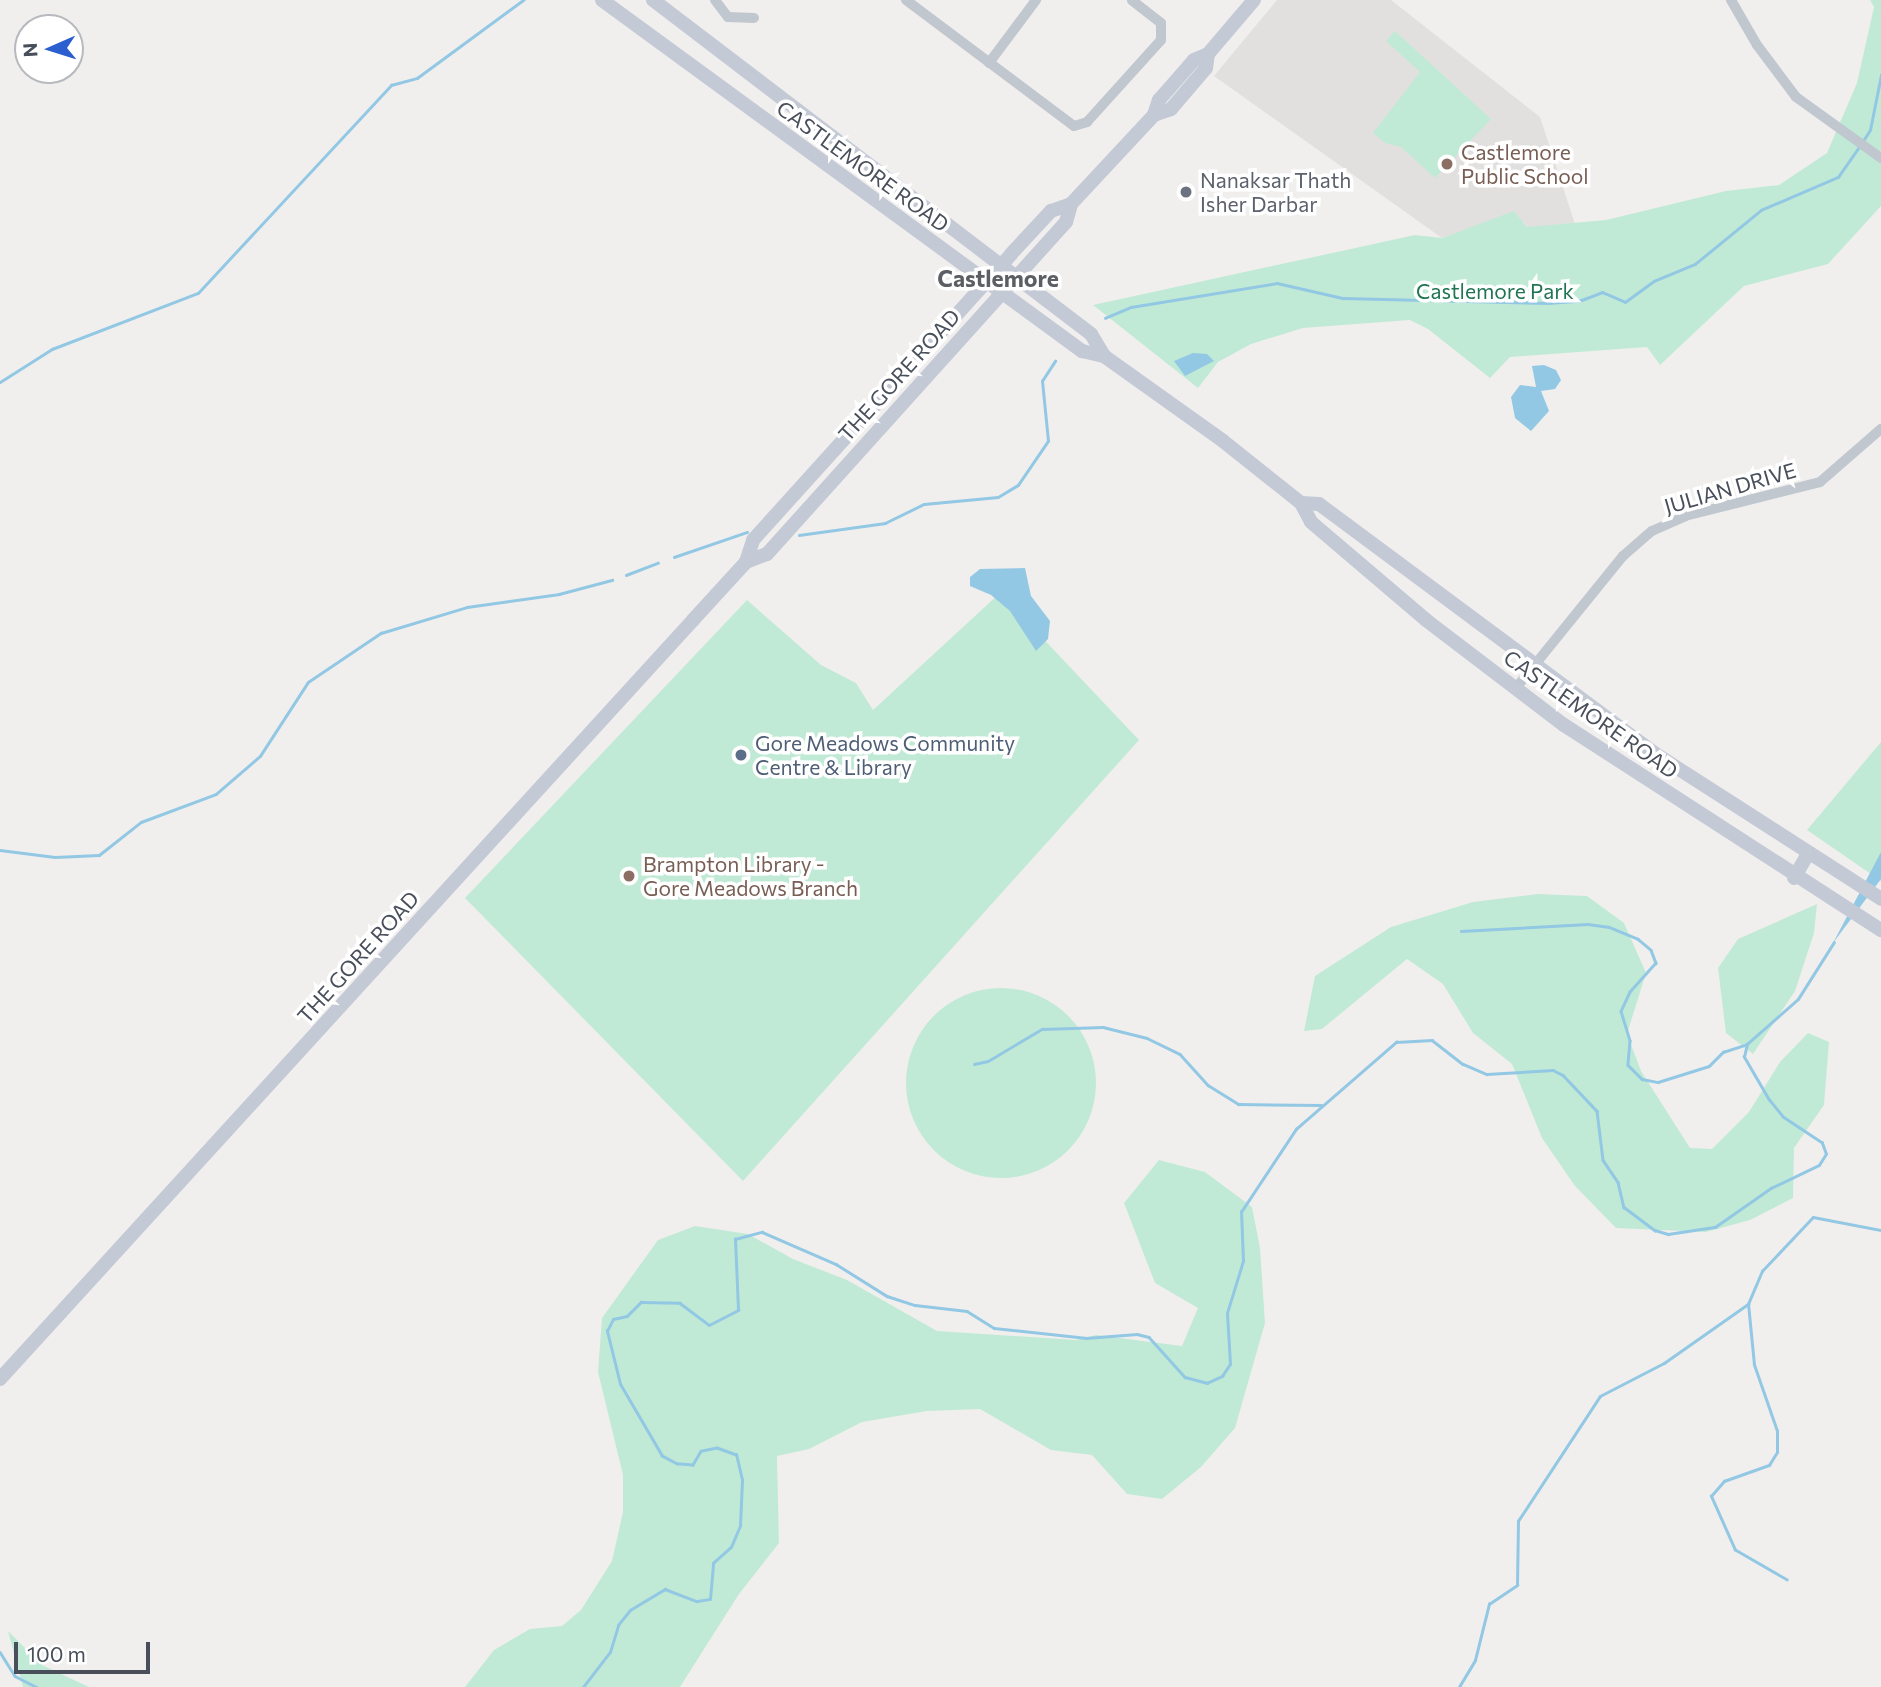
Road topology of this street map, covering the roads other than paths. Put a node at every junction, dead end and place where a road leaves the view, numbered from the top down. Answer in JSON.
{"nodes":[{"id":1,"x":602,"y":0,"type":"edge"},
{"id":2,"x":653,"y":0,"type":"edge"},
{"id":3,"x":715,"y":0,"type":"edge"},
{"id":4,"x":1036,"y":0,"type":"edge"},
{"id":5,"x":1132,"y":0,"type":"edge"},
{"id":6,"x":1254,"y":0,"type":"edge"},
{"id":7,"x":1731,"y":0,"type":"edge"},
{"id":8,"x":909,"y":1,"type":"edge"},
{"id":9,"x":754,"y":18,"type":"dead end"},
{"id":10,"x":989,"y":63,"type":"junction"},
{"id":11,"x":1881,"y":158,"type":"edge"},
{"id":12,"x":1070,"y":204,"type":"junction"},
{"id":13,"x":999,"y":267,"type":"junction"},
{"id":14,"x":1014,"y":278,"type":"junction"},
{"id":15,"x":986,"y":281,"type":"junction"},
{"id":16,"x":1002,"y":292,"type":"junction"},
{"id":17,"x":1104,"y":356,"type":"junction"},
{"id":18,"x":1881,"y":429,"type":"edge"},
{"id":19,"x":797,"y":491,"type":"junction"},
{"id":20,"x":1301,"y":503,"type":"junction"},
{"id":21,"x":811,"y":504,"type":"junction"},
{"id":22,"x":746,"y":562,"type":"junction"},
{"id":23,"x":1532,"y":666,"type":"junction"},
{"id":24,"x":1516,"y":688,"type":"junction"},
{"id":25,"x":1740,"y":811,"type":"junction"},
{"id":26,"x":1726,"y":834,"type":"junction"},
{"id":27,"x":1808,"y":854,"type":"junction"},
{"id":28,"x":1794,"y":878,"type":"junction"},
{"id":29,"x":1881,"y":899,"type":"edge"},
{"id":30,"x":1879,"y":929,"type":"edge"},
{"id":31,"x":0,"y":1379,"type":"edge"}],
"edges":[{"from":1,"to":15,"type":"main road","name":"CASTLEMORE ROAD"},
{"from":2,"to":13,"type":"main road","name":"CASTLEMORE ROAD"},
{"from":3,"to":9,"type":"street"},
{"from":4,"to":10,"type":"street"},
{"from":5,"to":10,"type":"street"},
{"from":6,"to":12,"type":"main road","name":"THE GORE ROAD"},
{"from":7,"to":11,"type":"street"},
{"from":8,"to":10,"type":"street"},
{"from":12,"to":13,"type":"main road","name":"THE GORE ROAD"},
{"from":12,"to":14,"type":"main road","name":"THE GORE ROAD"},
{"from":13,"to":14,"type":"main road","name":"CASTLEMORE ROAD"},
{"from":13,"to":15,"type":"main road","name":"THE GORE ROAD"},
{"from":14,"to":16,"type":"main road","name":"THE GORE ROAD"},
{"from":14,"to":17,"type":"main road","name":"CASTLEMORE ROAD"},
{"from":15,"to":16,"type":"main road","name":"CASTLEMORE ROAD"},
{"from":15,"to":19,"type":"main road","name":"THE GORE ROAD"},
{"from":16,"to":17,"type":"main road","name":"CASTLEMORE ROAD"},
{"from":16,"to":21,"type":"main road","name":"THE GORE ROAD"},
{"from":17,"to":20,"type":"main road","name":"CASTLEMORE ROAD"},
{"from":18,"to":23,"type":"street","name":"JULIAN DRIVE"},
{"from":19,"to":21,"type":"main road"},
{"from":19,"to":22,"type":"main road","name":"THE GORE ROAD"},
{"from":20,"to":23,"type":"main road","name":"CASTLEMORE ROAD"},
{"from":20,"to":24,"type":"main road","name":"CASTLEMORE ROAD"},
{"from":21,"to":22,"type":"main road","name":"THE GORE ROAD"},
{"from":22,"to":31,"type":"main road","name":"THE GORE ROAD"},
{"from":23,"to":24,"type":"street","name":"JULIAN DRIVE"},
{"from":23,"to":25,"type":"main road","name":"CASTLEMORE ROAD"},
{"from":24,"to":26,"type":"main road","name":"CASTLEMORE ROAD"},
{"from":25,"to":26,"type":"main road"},
{"from":25,"to":27,"type":"main road","name":"CASTLEMORE ROAD"},
{"from":26,"to":28,"type":"main road","name":"CASTLEMORE ROAD"},
{"from":27,"to":28,"type":"main road"},
{"from":27,"to":29,"type":"main road","name":"CASTLEMORE ROAD"},
{"from":28,"to":30,"type":"main road","name":"CASTLEMORE ROAD"}]}
